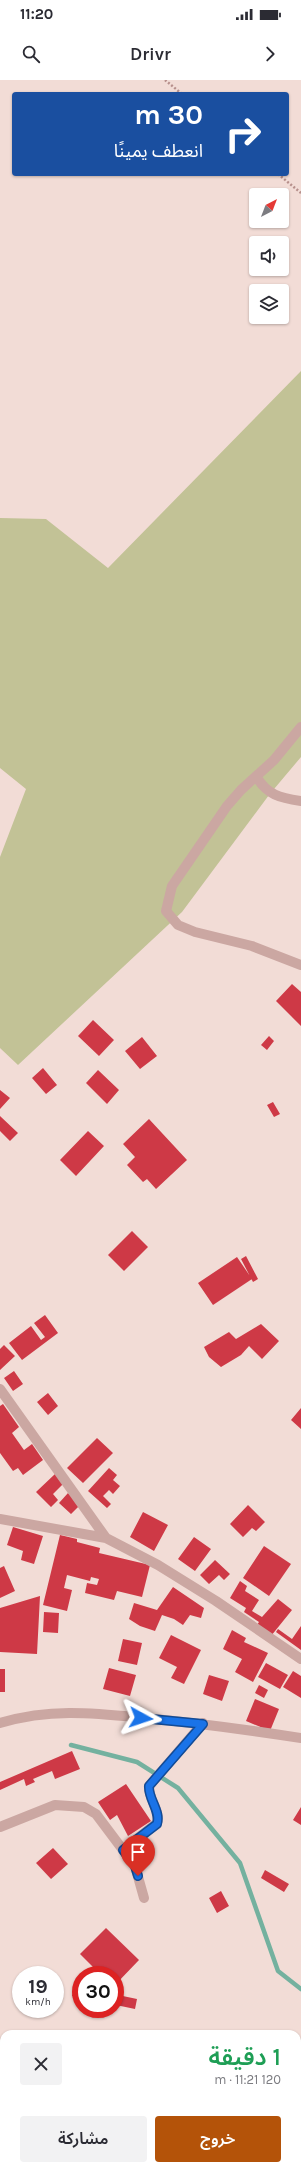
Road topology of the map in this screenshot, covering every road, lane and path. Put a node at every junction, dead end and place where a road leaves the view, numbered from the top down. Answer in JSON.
{"nodes":[{"id":1,"x":165,"y":80,"type":"edge"},
{"id":2,"x":180,"y":92,"type":"edge"},
{"id":3,"x":280,"y":176,"type":"edge"},
{"id":4,"x":301,"y":193,"type":"edge"},
{"id":5,"x":301,"y":727,"type":"edge"},
{"id":6,"x":256,"y":776,"type":"junction"},
{"id":7,"x":301,"y":801,"type":"edge"},
{"id":8,"x":301,"y":965,"type":"edge"},
{"id":9,"x":0,"y":1389,"type":"edge"},
{"id":10,"x":0,"y":1519,"type":"edge"},
{"id":11,"x":106,"y":1538,"type":"junction"},
{"id":12,"x":301,"y":1659,"type":"edge"},
{"id":13,"x":0,"y":1723,"type":"edge"},
{"id":14,"x":203,"y":1724,"type":"junction"},
{"id":15,"x":301,"y":1738,"type":"edge"},
{"id":16,"x":0,"y":1827,"type":"edge"},
{"id":17,"x":123,"y":1850,"type":"junction"},
{"id":18,"x":144,"y":1898,"type":"dead end"}],
"edges":[{"from":1,"to":2,"type":"path"},
{"from":3,"to":4,"type":"path"},
{"from":5,"to":6,"type":"street"},
{"from":6,"to":7,"type":"street"},
{"from":6,"to":8,"type":"street"},
{"from":9,"to":11,"type":"street"},
{"from":10,"to":11,"type":"street"},
{"from":11,"to":12,"type":"street"},
{"from":13,"to":14,"type":"street"},
{"from":14,"to":15,"type":"street"},
{"from":14,"to":17,"type":"street"},
{"from":16,"to":17,"type":"street"},
{"from":17,"to":18,"type":"street"}]}
